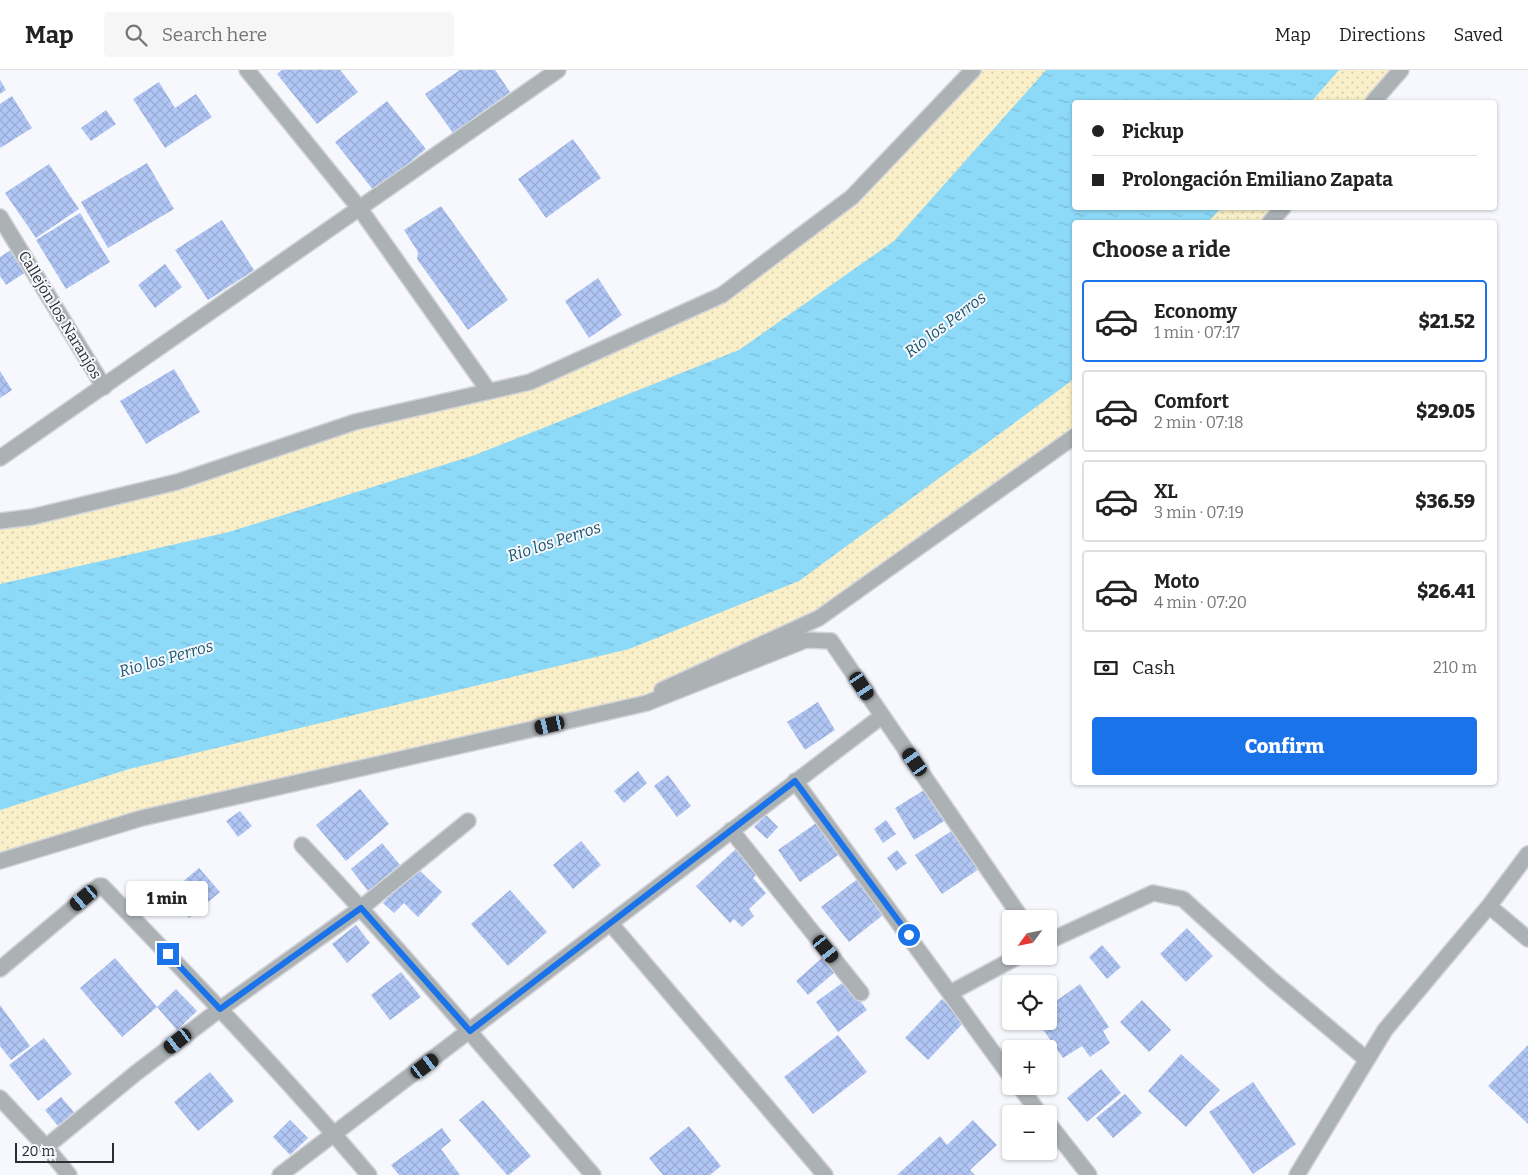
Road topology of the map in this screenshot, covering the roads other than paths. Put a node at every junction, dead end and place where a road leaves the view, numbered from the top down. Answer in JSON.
{"nodes":[{"id":1,"x":247,"y":70,"type":"edge"},
{"id":2,"x":558,"y":70,"type":"edge"},
{"id":3,"x":973,"y":70,"type":"edge"},
{"id":4,"x":1401,"y":70,"type":"edge"},
{"id":5,"x":1375,"y":100,"type":"edge"},
{"id":6,"x":360,"y":209,"type":"junction"},
{"id":7,"x":1281,"y":210,"type":"edge"},
{"id":8,"x":0,"y":217,"type":"edge"},
{"id":9,"x":1272,"y":220,"type":"edge"},
{"id":10,"x":104,"y":387,"type":"junction"},
{"id":11,"x":488,"y":390,"type":"junction"},
{"id":12,"x":1072,"y":438,"type":"edge"},
{"id":13,"x":0,"y":458,"type":"edge"},
{"id":14,"x":0,"y":521,"type":"edge"},
{"id":15,"x":882,"y":716,"type":"junction"},
{"id":16,"x":795,"y":781,"type":"junction"},
{"id":17,"x":142,"y":818,"type":"junction"},
{"id":18,"x":468,"y":821,"type":"dead end"},
{"id":19,"x":731,"y":830,"type":"junction"},
{"id":20,"x":302,"y":845,"type":"dead end"},
{"id":21,"x":1528,"y":854,"type":"edge"},
{"id":22,"x":0,"y":862,"type":"edge"},
{"id":23,"x":1489,"y":906,"type":"junction"},
{"id":24,"x":361,"y":908,"type":"junction"},
{"id":25,"x":1016,"y":910,"type":"edge"},
{"id":26,"x":611,"y":924,"type":"junction"},
{"id":27,"x":1058,"y":937,"type":"edge"},
{"id":28,"x":1528,"y":939,"type":"edge"},
{"id":29,"x":1002,"y":965,"type":"edge"},
{"id":30,"x":0,"y":969,"type":"edge"},
{"id":31,"x":861,"y":993,"type":"dead end"},
{"id":32,"x":950,"y":993,"type":"junction"},
{"id":33,"x":220,"y":1009,"type":"junction"},
{"id":34,"x":470,"y":1031,"type":"junction"},
{"id":35,"x":1366,"y":1059,"type":"junction"},
{"id":36,"x":1002,"y":1065,"type":"edge"},
{"id":37,"x":0,"y":1098,"type":"edge"},
{"id":38,"x":334,"y":1134,"type":"junction"},
{"id":39,"x":1057,"y":1134,"type":"edge"},
{"id":40,"x":46,"y":1147,"type":"junction"},
{"id":41,"x":69,"y":1175,"type":"edge"},
{"id":42,"x":280,"y":1175,"type":"edge"},
{"id":43,"x":369,"y":1175,"type":"edge"},
{"id":44,"x":593,"y":1175,"type":"edge"},
{"id":45,"x":826,"y":1175,"type":"edge"},
{"id":46,"x":1089,"y":1175,"type":"edge"},
{"id":47,"x":1297,"y":1175,"type":"edge"}],
"edges":[{"from":1,"to":6,"type":"street"},
{"from":2,"to":6,"type":"street"},
{"from":3,"to":11,"type":"street"},
{"from":4,"to":5,"type":"street"},
{"from":6,"to":10,"type":"street"},
{"from":6,"to":11,"type":"street"},
{"from":7,"to":9,"type":"street"},
{"from":8,"to":10,"type":"street","name":"Callejón los Naranjos"},
{"from":10,"to":13,"type":"street"},
{"from":11,"to":14,"type":"street"},
{"from":12,"to":17,"type":"street"},
{"from":15,"to":16,"type":"street"},
{"from":15,"to":17,"type":"street"},
{"from":15,"to":25,"type":"street"},
{"from":16,"to":19,"type":"street"},
{"from":16,"to":32,"type":"street"},
{"from":17,"to":22,"type":"street"},
{"from":18,"to":24,"type":"street"},
{"from":19,"to":26,"type":"street"},
{"from":19,"to":31,"type":"street"},
{"from":20,"to":24,"type":"street"},
{"from":21,"to":23,"type":"street"},
{"from":23,"to":28,"type":"street"},
{"from":23,"to":35,"type":"street"},
{"from":24,"to":33,"type":"street"},
{"from":24,"to":34,"type":"street"},
{"from":26,"to":34,"type":"street"},
{"from":26,"to":45,"type":"street"},
{"from":27,"to":35,"type":"street"},
{"from":29,"to":32,"type":"street"},
{"from":30,"to":33,"type":"street"},
{"from":32,"to":36,"type":"street"},
{"from":33,"to":38,"type":"street"},
{"from":33,"to":40,"type":"street"},
{"from":34,"to":38,"type":"street"},
{"from":34,"to":44,"type":"street"},
{"from":35,"to":47,"type":"street"},
{"from":37,"to":40,"type":"street"},
{"from":38,"to":42,"type":"street"},
{"from":38,"to":43,"type":"street"},
{"from":39,"to":46,"type":"street"},
{"from":40,"to":41,"type":"street"}]}
